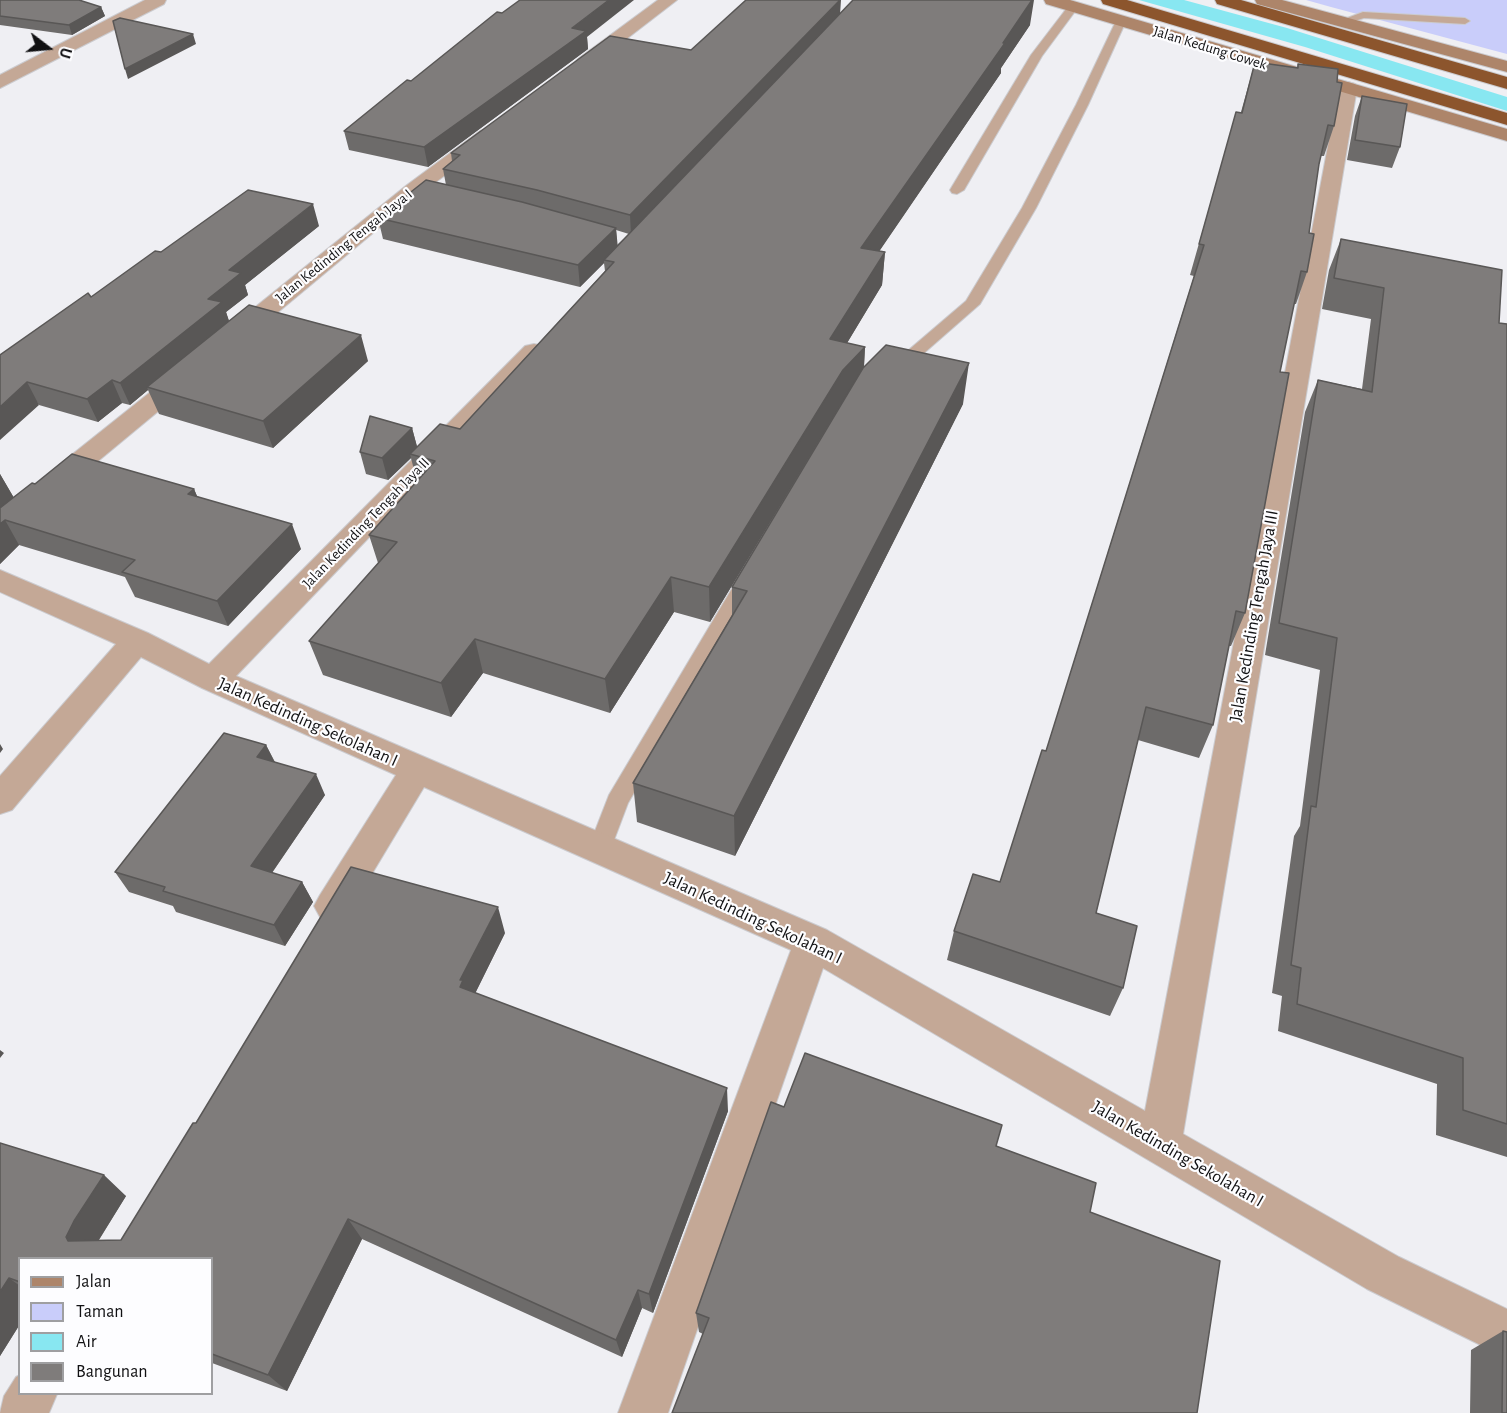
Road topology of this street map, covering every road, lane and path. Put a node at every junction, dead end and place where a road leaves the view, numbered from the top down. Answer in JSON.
{"nodes":[{"id":1,"x":158,"y":0,"type":"edge"},
{"id":2,"x":669,"y":0,"type":"edge"},
{"id":3,"x":1052,"y":0,"type":"edge"},
{"id":4,"x":1109,"y":0,"type":"edge"},
{"id":5,"x":1223,"y":0,"type":"edge"},
{"id":6,"x":1263,"y":0,"type":"edge"},
{"id":7,"x":1074,"y":6,"type":"junction"},
{"id":8,"x":1121,"y":21,"type":"junction"},
{"id":9,"x":1465,"y":21,"type":"dead end"},
{"id":10,"x":1342,"y":22,"type":"junction"},
{"id":11,"x":1507,"y":67,"type":"edge"},
{"id":12,"x":566,"y":77,"type":"edge"},
{"id":13,"x":0,"y":82,"type":"edge"},
{"id":14,"x":1507,"y":83,"type":"edge"},
{"id":15,"x":1348,"y":88,"type":"junction"},
{"id":16,"x":1507,"y":118,"type":"edge"},
{"id":17,"x":509,"y":119,"type":"edge"},
{"id":18,"x":1507,"y":135,"type":"edge"},
{"id":19,"x":414,"y":189,"type":"junction"},
{"id":20,"x":957,"y":190,"type":"dead end"},
{"id":21,"x":438,"y":194,"type":"edge"},
{"id":22,"x":554,"y":330,"type":"edge"},
{"id":23,"x":879,"y":376,"type":"edge"},
{"id":24,"x":0,"y":527,"type":"edge"},
{"id":25,"x":755,"y":568,"type":"edge"},
{"id":26,"x":0,"y":580,"type":"edge"},
{"id":27,"x":137,"y":641,"type":"junction"},
{"id":28,"x":213,"y":680,"type":"junction"},
{"id":29,"x":417,"y":770,"type":"junction"},
{"id":30,"x":0,"y":800,"type":"edge"},
{"id":31,"x":600,"y":849,"type":"junction"},
{"id":32,"x":317,"y":933,"type":"edge"},
{"id":33,"x":813,"y":942,"type":"junction"},
{"id":34,"x":1160,"y":1144,"type":"junction"},
{"id":35,"x":1507,"y":1334,"type":"edge"},
{"id":36,"x":32,"y":1395,"type":"edge"},
{"id":37,"x":21,"y":1413,"type":"edge"},
{"id":38,"x":643,"y":1413,"type":"edge"}],
"edges":[{"from":1,"to":13,"type":"street"},
{"from":2,"to":12,"type":"street"},
{"from":3,"to":7,"type":"main road","name":"Jalan Kedung Cowek"},
{"from":4,"to":16,"type":"highway","name":"Jalan Kedung Cowek"},
{"from":5,"to":14,"type":"highway"},
{"from":6,"to":10,"type":"main road"},
{"from":7,"to":8,"type":"main road","name":"Jalan Kedung Cowek"},
{"from":7,"to":20,"type":"lane"},
{"from":8,"to":15,"type":"main road","name":"Jalan Kedung Cowek"},
{"from":8,"to":23,"type":"lane"},
{"from":9,"to":10,"type":"lane"},
{"from":10,"to":11,"type":"main road"},
{"from":15,"to":18,"type":"main road","name":"Jalan Kedung Cowek"},
{"from":15,"to":34,"type":"street","name":"Jalan Kedinding Tengah Jaya III"},
{"from":17,"to":19,"type":"street","name":"Jalan Kedinding Tengah Jaya I"},
{"from":19,"to":21,"type":"street"},
{"from":19,"to":24,"type":"street","name":"Jalan Kedinding Tengah Jaya I"},
{"from":22,"to":28,"type":"street","name":"Jalan Kedinding Tengah Jaya II"},
{"from":25,"to":31,"type":"lane"},
{"from":26,"to":27,"type":"street","name":"Jalan Kedinding Sekolahan I"},
{"from":27,"to":28,"type":"street","name":"Jalan Kedinding Sekolahan I"},
{"from":27,"to":30,"type":"street"},
{"from":28,"to":29,"type":"street","name":"Jalan Kedinding Sekolahan I"},
{"from":29,"to":31,"type":"street","name":"Jalan Kedinding Sekolahan I"},
{"from":29,"to":32,"type":"street"},
{"from":31,"to":33,"type":"street","name":"Jalan Kedinding Sekolahan I"},
{"from":33,"to":34,"type":"street","name":"Jalan Kedinding Sekolahan I"},
{"from":33,"to":38,"type":"street"},
{"from":34,"to":35,"type":"street","name":"Jalan Kedinding Sekolahan I"},
{"from":36,"to":37,"type":"street"}]}
